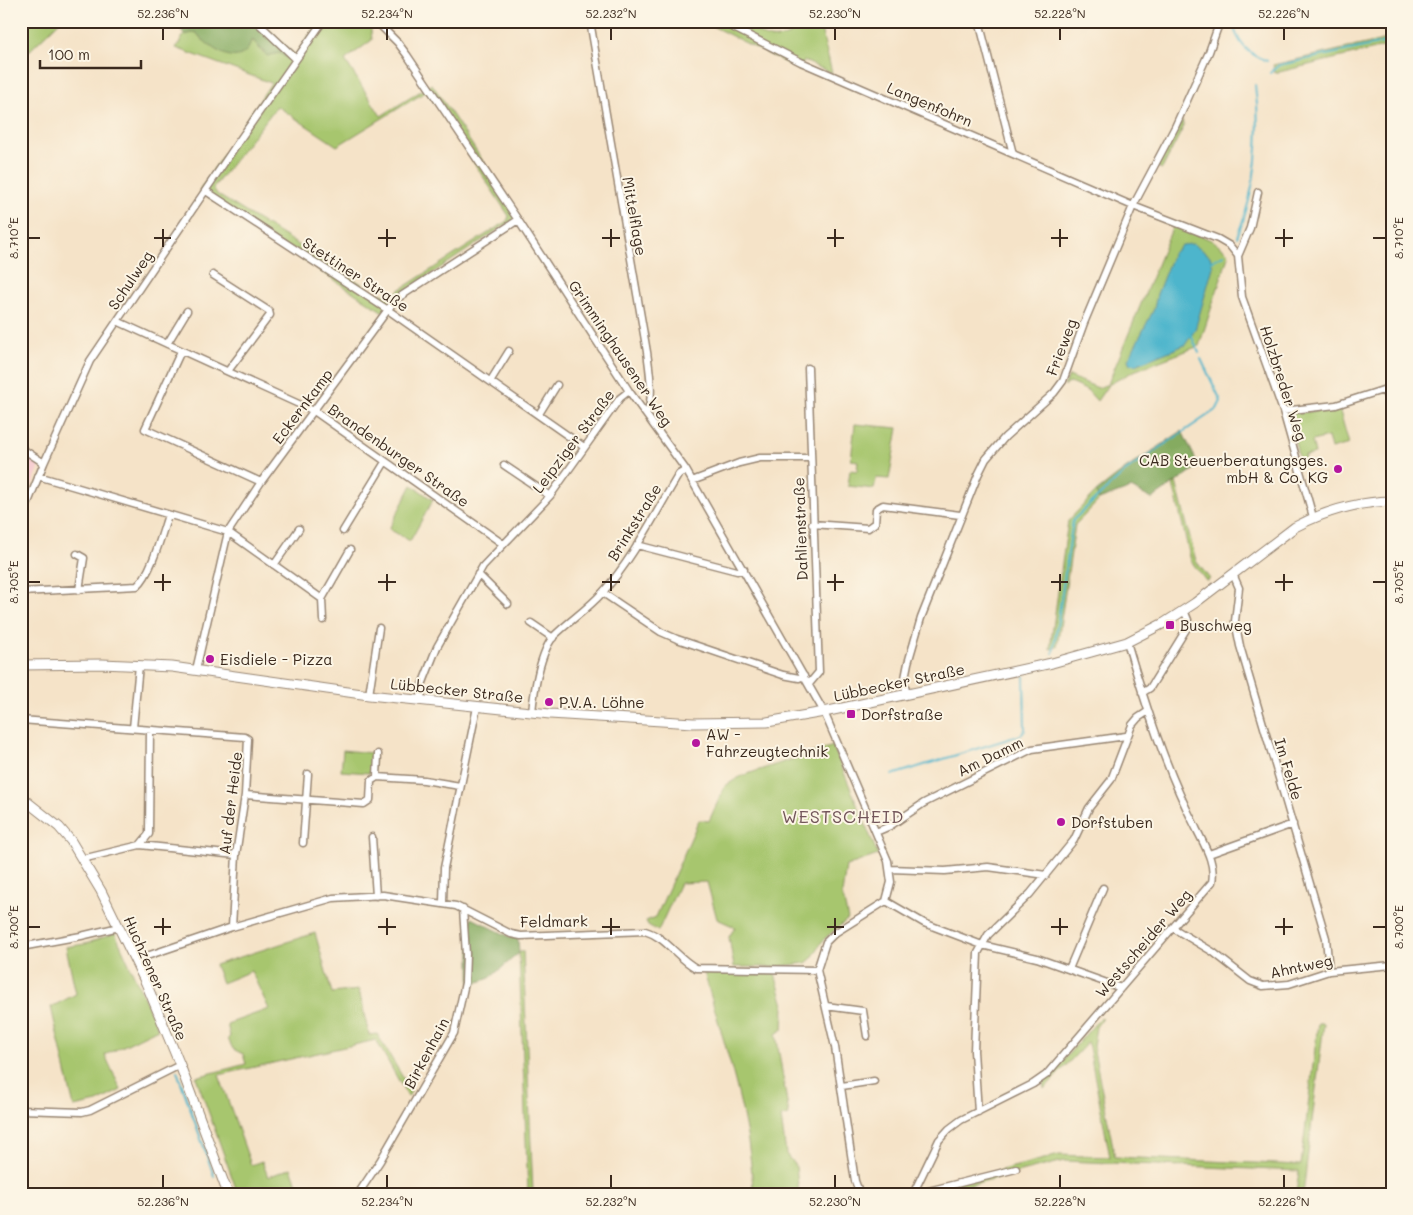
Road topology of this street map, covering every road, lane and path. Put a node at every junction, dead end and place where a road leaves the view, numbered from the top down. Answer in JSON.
{"nodes":[{"id":1,"x":256,"y":21,"type":"edge"},
{"id":2,"x":323,"y":21,"type":"edge"},
{"id":3,"x":376,"y":21,"type":"edge"},
{"id":4,"x":590,"y":21,"type":"edge"},
{"id":5,"x":720,"y":21,"type":"edge"},
{"id":6,"x":979,"y":21,"type":"edge"},
{"id":7,"x":1220,"y":21,"type":"edge"},
{"id":8,"x":296,"y":59,"type":"junction"},
{"id":9,"x":1013,"y":154,"type":"junction"},
{"id":10,"x":206,"y":191,"type":"junction"},
{"id":11,"x":1258,"y":192,"type":"dead end"},
{"id":12,"x":1133,"y":206,"type":"junction"},
{"id":13,"x":518,"y":220,"type":"junction"},
{"id":14,"x":1238,"y":256,"type":"junction"},
{"id":15,"x":213,"y":275,"type":"dead end"},
{"id":16,"x":388,"y":310,"type":"junction"},
{"id":17,"x":187,"y":311,"type":"dead end"},
{"id":18,"x":117,"y":321,"type":"junction"},
{"id":19,"x":167,"y":344,"type":"junction"},
{"id":20,"x":181,"y":350,"type":"junction"},
{"id":21,"x":509,"y":351,"type":"dead end"},
{"id":22,"x":808,"y":368,"type":"dead end"},
{"id":23,"x":228,"y":371,"type":"junction"},
{"id":24,"x":491,"y":380,"type":"junction"},
{"id":25,"x":557,"y":386,"type":"dead end"},
{"id":26,"x":1392,"y":387,"type":"edge"},
{"id":27,"x":1384,"y":390,"type":"junction"},
{"id":28,"x":629,"y":391,"type":"junction"},
{"id":29,"x":1392,"y":407,"type":"edge"},
{"id":30,"x":314,"y":411,"type":"junction"},
{"id":31,"x":1283,"y":412,"type":"junction"},
{"id":32,"x":538,"y":414,"type":"junction"},
{"id":33,"x":646,"y":414,"type":"junction"},
{"id":34,"x":584,"y":447,"type":"junction"},
{"id":35,"x":21,"y":448,"type":"edge"},
{"id":36,"x":810,"y":458,"type":"junction"},
{"id":37,"x":385,"y":462,"type":"junction"},
{"id":38,"x":44,"y":463,"type":"junction"},
{"id":39,"x":504,"y":465,"type":"dead end"},
{"id":40,"x":686,"y":470,"type":"junction"},
{"id":41,"x":38,"y":476,"type":"junction"},
{"id":42,"x":692,"y":481,"type":"junction"},
{"id":43,"x":261,"y":482,"type":"junction"},
{"id":44,"x":550,"y":496,"type":"junction"},
{"id":45,"x":1392,"y":501,"type":"edge"},
{"id":46,"x":168,"y":515,"type":"junction"},
{"id":47,"x":960,"y":515,"type":"junction"},
{"id":48,"x":1313,"y":517,"type":"junction"},
{"id":49,"x":21,"y":520,"type":"edge"},
{"id":50,"x":812,"y":524,"type":"junction"},
{"id":51,"x":299,"y":528,"type":"dead end"},
{"id":52,"x":343,"y":531,"type":"dead end"},
{"id":53,"x":228,"y":532,"type":"junction"},
{"id":54,"x":503,"y":544,"type":"junction"},
{"id":55,"x":637,"y":545,"type":"junction"},
{"id":56,"x":350,"y":550,"type":"dead end"},
{"id":57,"x":77,"y":554,"type":"dead end"},
{"id":58,"x":274,"y":565,"type":"junction"},
{"id":59,"x":744,"y":569,"type":"junction"},
{"id":60,"x":478,"y":574,"type":"junction"},
{"id":61,"x":1233,"y":574,"type":"junction"},
{"id":62,"x":78,"y":590,"type":"junction"},
{"id":63,"x":21,"y":592,"type":"edge"},
{"id":64,"x":603,"y":592,"type":"junction"},
{"id":65,"x":322,"y":599,"type":"junction"},
{"id":66,"x":508,"y":604,"type":"dead end"},
{"id":67,"x":1184,"y":610,"type":"junction"},
{"id":68,"x":323,"y":620,"type":"dead end"},
{"id":69,"x":531,"y":623,"type":"dead end"},
{"id":70,"x":379,"y":628,"type":"dead end"},
{"id":71,"x":553,"y":638,"type":"junction"},
{"id":72,"x":1127,"y":642,"type":"junction"},
{"id":73,"x":21,"y":665,"type":"edge"},
{"id":74,"x":139,"y":665,"type":"junction"},
{"id":75,"x":196,"y":670,"type":"junction"},
{"id":76,"x":804,"y":676,"type":"junction"},
{"id":77,"x":808,"y":684,"type":"junction"},
{"id":78,"x":1142,"y":693,"type":"junction"},
{"id":79,"x":907,"y":694,"type":"junction"},
{"id":80,"x":369,"y":695,"type":"junction"},
{"id":81,"x":421,"y":701,"type":"junction"},
{"id":82,"x":477,"y":707,"type":"junction"},
{"id":83,"x":532,"y":712,"type":"junction"},
{"id":84,"x":824,"y":712,"type":"junction"},
{"id":85,"x":1147,"y":712,"type":"junction"},
{"id":86,"x":21,"y":720,"type":"edge"},
{"id":87,"x":134,"y":728,"type":"junction"},
{"id":88,"x":150,"y":730,"type":"junction"},
{"id":89,"x":1126,"y":736,"type":"junction"},
{"id":90,"x":378,"y":754,"type":"dead end"},
{"id":91,"x":308,"y":774,"type":"dead end"},
{"id":92,"x":376,"y":777,"type":"junction"},
{"id":93,"x":460,"y":786,"type":"junction"},
{"id":94,"x":245,"y":795,"type":"junction"},
{"id":95,"x":21,"y":797,"type":"edge"},
{"id":96,"x":307,"y":799,"type":"junction"},
{"id":97,"x":1293,"y":824,"type":"junction"},
{"id":98,"x":876,"y":832,"type":"junction"},
{"id":99,"x":372,"y":837,"type":"dead end"},
{"id":100,"x":303,"y":843,"type":"dead end"},
{"id":101,"x":140,"y":845,"type":"junction"},
{"id":102,"x":1209,"y":854,"type":"junction"},
{"id":103,"x":236,"y":855,"type":"junction"},
{"id":104,"x":82,"y":859,"type":"junction"},
{"id":105,"x":890,"y":869,"type":"junction"},
{"id":106,"x":1046,"y":875,"type":"junction"},
{"id":107,"x":1103,"y":888,"type":"dead end"},
{"id":108,"x":376,"y":896,"type":"junction"},
{"id":109,"x":886,"y":901,"type":"junction"},
{"id":110,"x":443,"y":903,"type":"junction"},
{"id":111,"x":463,"y":909,"type":"junction"},
{"id":112,"x":119,"y":927,"type":"junction"},
{"id":113,"x":232,"y":927,"type":"junction"},
{"id":114,"x":1173,"y":928,"type":"junction"},
{"id":115,"x":982,"y":944,"type":"junction"},
{"id":116,"x":21,"y":947,"type":"edge"},
{"id":117,"x":135,"y":960,"type":"junction"},
{"id":118,"x":1392,"y":965,"type":"edge"},
{"id":119,"x":1069,"y":969,"type":"junction"},
{"id":120,"x":817,"y":970,"type":"junction"},
{"id":121,"x":1329,"y":971,"type":"junction"},
{"id":122,"x":1121,"y":988,"type":"junction"},
{"id":123,"x":826,"y":1006,"type":"junction"},
{"id":124,"x":867,"y":1036,"type":"dead end"},
{"id":125,"x":180,"y":1065,"type":"junction"},
{"id":126,"x":874,"y":1081,"type":"dead end"},
{"id":127,"x":842,"y":1086,"type":"junction"},
{"id":128,"x":21,"y":1110,"type":"edge"},
{"id":129,"x":978,"y":1112,"type":"junction"},
{"id":130,"x":1016,"y":1168,"type":"dead end"},
{"id":131,"x":914,"y":1192,"type":"edge"},
{"id":132,"x":228,"y":1194,"type":"edge"},
{"id":133,"x":358,"y":1194,"type":"edge"},
{"id":134,"x":860,"y":1194,"type":"edge"}],
"edges":[{"from":1,"to":8,"type":"street"},
{"from":2,"to":8,"type":"street","name":"Schulweg"},
{"from":3,"to":13,"type":"street","name":"Grimminghausener Weg"},
{"from":4,"to":33,"type":"street","name":"Mittelflage"},
{"from":5,"to":9,"type":"street","name":"Langenfohrn"},
{"from":6,"to":9,"type":"street"},
{"from":7,"to":12,"type":"street","name":"Frieweg"},
{"from":8,"to":10,"type":"street","name":"Schulweg"},
{"from":9,"to":12,"type":"street","name":"Langenfohrn"},
{"from":10,"to":16,"type":"street","name":"Stettiner Straße"},
{"from":10,"to":18,"type":"street","name":"Schulweg"},
{"from":11,"to":14,"type":"street","name":"Holzbreder Weg"},
{"from":12,"to":14,"type":"street"},
{"from":12,"to":47,"type":"street","name":"Frieweg"},
{"from":13,"to":16,"type":"street","name":"Eckernkamp"},
{"from":13,"to":28,"type":"street","name":"Grimminghausener Weg"},
{"from":14,"to":31,"type":"street","name":"Holzbreder Weg"},
{"from":15,"to":23,"type":"street"},
{"from":16,"to":24,"type":"street","name":"Stettiner Straße"},
{"from":16,"to":30,"type":"street","name":"Eckernkamp"},
{"from":17,"to":19,"type":"street"},
{"from":18,"to":19,"type":"street","name":"Brandenburger Straße"},
{"from":18,"to":38,"type":"street","name":"Schulweg"},
{"from":19,"to":20,"type":"street","name":"Brandenburger Straße"},
{"from":20,"to":23,"type":"street","name":"Brandenburger Straße"},
{"from":20,"to":43,"type":"street"},
{"from":21,"to":24,"type":"street"},
{"from":22,"to":36,"type":"street","name":"Dahlienstraße"},
{"from":23,"to":30,"type":"street","name":"Brandenburger Straße"},
{"from":24,"to":32,"type":"street","name":"Stettiner Straße"},
{"from":25,"to":32,"type":"street"},
{"from":26,"to":27,"type":"street"},
{"from":27,"to":29,"type":"street"},
{"from":27,"to":31,"type":"street"},
{"from":28,"to":33,"type":"street","name":"Grimminghausener Weg"},
{"from":28,"to":34,"type":"street","name":"Leipziger Straße"},
{"from":30,"to":37,"type":"street","name":"Brandenburger Straße"},
{"from":30,"to":43,"type":"street","name":"Eckernkamp"},
{"from":31,"to":48,"type":"street","name":"Holzbreder Weg"},
{"from":32,"to":34,"type":"street","name":"Stettiner Straße"},
{"from":33,"to":40,"type":"street","name":"Grimminghausener Weg"},
{"from":34,"to":44,"type":"street","name":"Leipziger Straße"},
{"from":35,"to":38,"type":"street"},
{"from":36,"to":42,"type":"street"},
{"from":36,"to":50,"type":"street","name":"Dahlienstraße"},
{"from":37,"to":52,"type":"street"},
{"from":37,"to":54,"type":"street","name":"Brandenburger Straße"},
{"from":38,"to":41,"type":"street","name":"Schulweg"},
{"from":39,"to":44,"type":"street"},
{"from":40,"to":42,"type":"street","name":"Grimminghausener Weg"},
{"from":40,"to":55,"type":"street","name":"Brinkstraße"},
{"from":41,"to":46,"type":"street"},
{"from":41,"to":49,"type":"street","name":"Schulweg"},
{"from":42,"to":59,"type":"street","name":"Grimminghausener Weg"},
{"from":43,"to":53,"type":"street","name":"Eckernkamp"},
{"from":44,"to":54,"type":"street","name":"Leipziger Straße"},
{"from":45,"to":48,"type":"main road","name":"Lübbecker Straße"},
{"from":46,"to":53,"type":"street"},
{"from":46,"to":62,"type":"street"},
{"from":47,"to":50,"type":"street"},
{"from":47,"to":79,"type":"street","name":"Frieweg"},
{"from":48,"to":61,"type":"main road","name":"Lübbecker Straße"},
{"from":50,"to":77,"type":"street","name":"Dahlienstraße"},
{"from":51,"to":58,"type":"street"},
{"from":53,"to":58,"type":"street"},
{"from":53,"to":75,"type":"street","name":"Eckernkamp"},
{"from":54,"to":60,"type":"street","name":"Leipziger Straße"},
{"from":55,"to":59,"type":"street"},
{"from":55,"to":64,"type":"street","name":"Brinkstraße"},
{"from":56,"to":65,"type":"street"},
{"from":57,"to":62,"type":"street"},
{"from":58,"to":65,"type":"street"},
{"from":59,"to":76,"type":"street","name":"Grimminghausener Weg"},
{"from":60,"to":66,"type":"street"},
{"from":60,"to":81,"type":"street","name":"Leipziger Straße"},
{"from":61,"to":67,"type":"main road","name":"Lübbecker Straße"},
{"from":61,"to":97,"type":"street","name":"Im Felde"},
{"from":62,"to":63,"type":"street"},
{"from":64,"to":71,"type":"street","name":"Brinkstraße"},
{"from":64,"to":76,"type":"street"},
{"from":65,"to":68,"type":"street"},
{"from":67,"to":72,"type":"main road","name":"Lübbecker Straße"},
{"from":67,"to":78,"type":"street"},
{"from":69,"to":71,"type":"street"},
{"from":70,"to":80,"type":"street","name":"Lübbecker Straße"},
{"from":71,"to":83,"type":"street","name":"Brinkstraße"},
{"from":72,"to":78,"type":"street","name":"Westscheider Weg"},
{"from":72,"to":79,"type":"main road","name":"Lübbecker Straße"},
{"from":73,"to":74,"type":"main road","name":"Lübbecker Straße"},
{"from":74,"to":75,"type":"main road","name":"Lübbecker Straße"},
{"from":74,"to":87,"type":"street"},
{"from":75,"to":80,"type":"main road","name":"Lübbecker Straße"},
{"from":76,"to":77,"type":"street","name":"Grimminghausener Weg"},
{"from":77,"to":84,"type":"street","name":"Grimminghausener Weg"},
{"from":78,"to":85,"type":"street","name":"Westscheider Weg"},
{"from":79,"to":84,"type":"main road","name":"Lübbecker Straße"},
{"from":80,"to":81,"type":"main road","name":"Lübbecker Straße"},
{"from":81,"to":82,"type":"main road","name":"Lübbecker Straße"},
{"from":82,"to":83,"type":"main road","name":"Lübbecker Straße"},
{"from":82,"to":93,"type":"street"},
{"from":83,"to":84,"type":"main road","name":"Lübbecker Straße"},
{"from":84,"to":98,"type":"street"},
{"from":85,"to":89,"type":"street"},
{"from":85,"to":102,"type":"street","name":"Westscheider Weg"},
{"from":86,"to":87,"type":"street","name":"Auf der Heide"},
{"from":87,"to":88,"type":"street","name":"Auf der Heide"},
{"from":88,"to":94,"type":"street","name":"Auf der Heide"},
{"from":88,"to":101,"type":"street"},
{"from":89,"to":98,"type":"street","name":"Am Damm"},
{"from":89,"to":106,"type":"street"},
{"from":90,"to":92,"type":"street"},
{"from":91,"to":96,"type":"street"},
{"from":92,"to":93,"type":"street"},
{"from":92,"to":96,"type":"street"},
{"from":93,"to":110,"type":"street"},
{"from":94,"to":96,"type":"street"},
{"from":94,"to":103,"type":"street","name":"Auf der Heide"},
{"from":95,"to":104,"type":"main road","name":"Huchzener Straße"},
{"from":96,"to":100,"type":"street"},
{"from":97,"to":102,"type":"street"},
{"from":97,"to":121,"type":"street","name":"Im Felde"},
{"from":98,"to":105,"type":"street"},
{"from":99,"to":108,"type":"street"},
{"from":101,"to":103,"type":"street"},
{"from":101,"to":104,"type":"street"},
{"from":102,"to":114,"type":"street","name":"Westscheider Weg"},
{"from":103,"to":113,"type":"street","name":"Auf der Heide"},
{"from":104,"to":112,"type":"main road","name":"Huchzener Straße"},
{"from":105,"to":106,"type":"street"},
{"from":105,"to":109,"type":"street"},
{"from":106,"to":115,"type":"street"},
{"from":107,"to":119,"type":"street"},
{"from":108,"to":110,"type":"street","name":"Feldmark"},
{"from":108,"to":113,"type":"street","name":"Feldmark"},
{"from":109,"to":115,"type":"street"},
{"from":109,"to":120,"type":"street"},
{"from":110,"to":111,"type":"street","name":"Feldmark"},
{"from":111,"to":120,"type":"street","name":"Feldmark"},
{"from":111,"to":133,"type":"street","name":"Birkenhain"},
{"from":112,"to":116,"type":"street"},
{"from":112,"to":117,"type":"main road","name":"Huchzener Straße"},
{"from":113,"to":117,"type":"street","name":"Feldmark"},
{"from":114,"to":121,"type":"street","name":"Ahntweg"},
{"from":114,"to":122,"type":"street","name":"Westscheider Weg"},
{"from":115,"to":119,"type":"street"},
{"from":115,"to":129,"type":"street"},
{"from":117,"to":125,"type":"main road","name":"Huchzener Straße"},
{"from":118,"to":121,"type":"street","name":"Ahntweg"},
{"from":119,"to":122,"type":"street"},
{"from":120,"to":123,"type":"street"},
{"from":122,"to":129,"type":"street","name":"Westscheider Weg"},
{"from":123,"to":124,"type":"street"},
{"from":123,"to":127,"type":"street"},
{"from":125,"to":128,"type":"street"},
{"from":125,"to":132,"type":"main road","name":"Huchzener Straße"},
{"from":126,"to":127,"type":"street"},
{"from":127,"to":134,"type":"street"},
{"from":129,"to":131,"type":"street","name":"Westscheider Weg"},
{"from":130,"to":131,"type":"street"}]}
